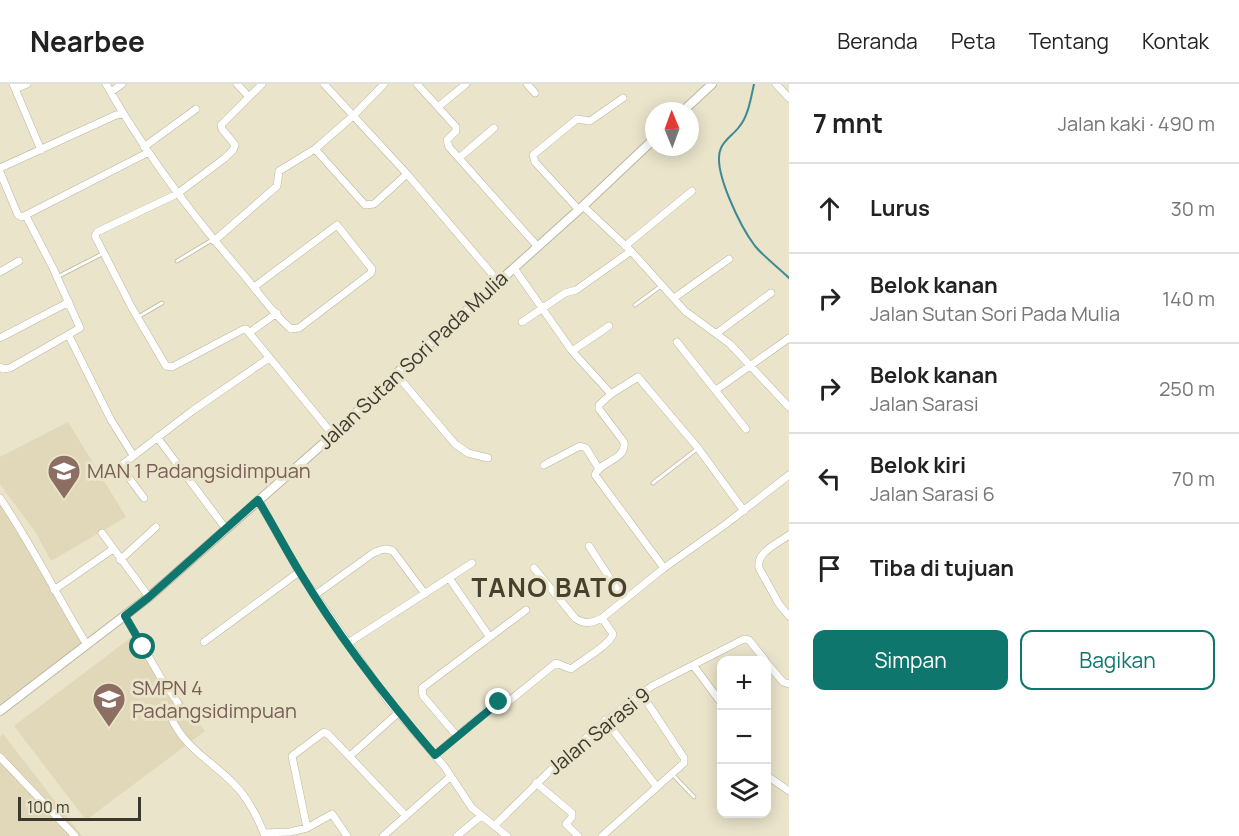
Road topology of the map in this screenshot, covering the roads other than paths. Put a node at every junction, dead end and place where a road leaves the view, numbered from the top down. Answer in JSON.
{"nodes":[{"id":1,"x":27,"y":84,"type":"edge"},
{"id":2,"x":106,"y":84,"type":"edge"},
{"id":3,"x":122,"y":84,"type":"edge"},
{"id":4,"x":237,"y":84,"type":"edge"},
{"id":5,"x":262,"y":84,"type":"edge"},
{"id":6,"x":384,"y":84,"type":"edge"},
{"id":7,"x":417,"y":84,"type":"edge"},
{"id":8,"x":466,"y":84,"type":"edge"},
{"id":9,"x":527,"y":84,"type":"edge"},
{"id":10,"x":712,"y":84,"type":"edge"},
{"id":11,"x":776,"y":84,"type":"edge"},
{"id":12,"x":327,"y":85,"type":"edge"},
{"id":13,"x":14,"y":87,"type":"edge"},
{"id":14,"x":111,"y":92,"type":"junction"},
{"id":15,"x":535,"y":93,"type":"dead end"},
{"id":16,"x":249,"y":97,"type":"junction"},
{"id":17,"x":622,"y":98,"type":"dead end"},
{"id":18,"x":789,"y":98,"type":"edge"},
{"id":19,"x":693,"y":102,"type":"edge"},
{"id":20,"x":438,"y":107,"type":"junction"},
{"id":21,"x":196,"y":109,"type":"dead end"},
{"id":22,"x":123,"y":114,"type":"junction"},
{"id":23,"x":353,"y":116,"type":"junction"},
{"id":24,"x":494,"y":128,"type":"dead end"},
{"id":25,"x":645,"y":148,"type":"edge"},
{"id":26,"x":315,"y":149,"type":"junction"},
{"id":27,"x":40,"y":150,"type":"junction"},
{"id":28,"x":146,"y":150,"type":"junction"},
{"id":29,"x":459,"y":158,"type":"junction"},
{"id":30,"x":0,"y":170,"type":"edge"},
{"id":31,"x":407,"y":174,"type":"junction"},
{"id":32,"x":692,"y":191,"type":"dead end"},
{"id":33,"x":177,"y":194,"type":"junction"},
{"id":34,"x":581,"y":208,"type":"junction"},
{"id":35,"x":26,"y":216,"type":"junction"},
{"id":36,"x":214,"y":240,"type":"junction"},
{"id":37,"x":538,"y":247,"type":"junction"},
{"id":38,"x":628,"y":248,"type":"junction"},
{"id":39,"x":104,"y":253,"type":"junction"},
{"id":40,"x":729,"y":260,"type":"dead end"},
{"id":41,"x":20,"y":261,"type":"dead end"},
{"id":42,"x":177,"y":261,"type":"dead end"},
{"id":43,"x":514,"y":268,"type":"junction"},
{"id":44,"x":0,"y":272,"type":"edge"},
{"id":45,"x":57,"y":276,"type":"junction"},
{"id":46,"x":498,"y":282,"type":"junction"},
{"id":47,"x":663,"y":285,"type":"junction"},
{"id":48,"x":254,"y":287,"type":"junction"},
{"id":49,"x":771,"y":293,"type":"dead end"},
{"id":50,"x":674,"y":298,"type":"junction"},
{"id":51,"x":69,"y":302,"type":"junction"},
{"id":52,"x":162,"y":303,"type":"dead end"},
{"id":53,"x":635,"y":305,"type":"dead end"},
{"id":54,"x":542,"y":309,"type":"junction"},
{"id":55,"x":277,"y":314,"type":"junction"},
{"id":56,"x":138,"y":317,"type":"junction"},
{"id":57,"x":522,"y":322,"type":"dead end"},
{"id":58,"x":609,"y":326,"type":"dead end"},
{"id":59,"x":250,"y":332,"type":"junction"},
{"id":60,"x":717,"y":333,"type":"junction"},
{"id":61,"x":69,"y":336,"type":"junction"},
{"id":62,"x":0,"y":338,"type":"edge"},
{"id":63,"x":789,"y":338,"type":"edge"},
{"id":64,"x":677,"y":342,"type":"dead end"},
{"id":65,"x":573,"y":351,"type":"junction"},
{"id":66,"x":269,"y":358,"type":"junction"},
{"id":67,"x":750,"y":365,"type":"junction"},
{"id":68,"x":0,"y":367,"type":"edge"},
{"id":69,"x":396,"y":374,"type":"junction"},
{"id":70,"x":716,"y":390,"type":"junction"},
{"id":71,"x":611,"y":394,"type":"junction"},
{"id":72,"x":789,"y":407,"type":"edge"},
{"id":73,"x":746,"y":429,"type":"dead end"},
{"id":74,"x":333,"y":435,"type":"junction"},
{"id":75,"x":157,"y":437,"type":"junction"},
{"id":76,"x":698,"y":448,"type":"junction"},
{"id":77,"x":133,"y":455,"type":"junction"},
{"id":78,"x":488,"y":458,"type":"dead end"},
{"id":79,"x":544,"y":465,"type":"dead end"},
{"id":80,"x":599,"y":469,"type":"junction"},
{"id":81,"x":789,"y":476,"type":"edge"},
{"id":82,"x":653,"y":483,"type":"dead end"},
{"id":83,"x":0,"y":498,"type":"edge"},
{"id":84,"x":144,"y":498,"type":"dead end"},
{"id":85,"x":258,"y":500,"type":"junction"},
{"id":86,"x":744,"y":511,"type":"junction"},
{"id":87,"x":156,"y":527,"type":"dead end"},
{"id":88,"x":226,"y":529,"type":"junction"},
{"id":89,"x":102,"y":533,"type":"dead end"},
{"id":90,"x":789,"y":535,"type":"edge"},
{"id":91,"x":589,"y":546,"type":"dead end"},
{"id":92,"x":113,"y":549,"type":"junction"},
{"id":93,"x":120,"y":560,"type":"junction"},
{"id":94,"x":472,"y":563,"type":"dead end"},
{"id":95,"x":534,"y":568,"type":"dead end"},
{"id":96,"x":664,"y":568,"type":"junction"},
{"id":97,"x":299,"y":572,"type":"junction"},
{"id":98,"x":449,"y":578,"type":"junction"},
{"id":99,"x":54,"y":590,"type":"junction"},
{"id":100,"x":425,"y":594,"type":"junction"},
{"id":101,"x":315,"y":595,"type":"junction"},
{"id":102,"x":149,"y":597,"type":"junction"},
{"id":103,"x":624,"y":600,"type":"junction"},
{"id":104,"x":526,"y":610,"type":"dead end"},
{"id":105,"x":125,"y":616,"type":"junction"},
{"id":106,"x":789,"y":616,"type":"edge"},
{"id":107,"x":602,"y":618,"type":"junction"},
{"id":108,"x":489,"y":636,"type":"junction"},
{"id":109,"x":204,"y":642,"type":"dead end"},
{"id":110,"x":348,"y":643,"type":"junction"},
{"id":111,"x":87,"y":645,"type":"junction"},
{"id":112,"x":762,"y":656,"type":"edge"},
{"id":113,"x":693,"y":665,"type":"junction"},
{"id":114,"x":771,"y":667,"type":"edge"},
{"id":115,"x":789,"y":684,"type":"edge"},
{"id":116,"x":641,"y":693,"type":"junction"},
{"id":117,"x":717,"y":697,"type":"edge"},
{"id":118,"x":0,"y":711,"type":"edge"},
{"id":119,"x":398,"y":713,"type":"junction"},
{"id":120,"x":605,"y":720,"type":"junction"},
{"id":121,"x":457,"y":736,"type":"junction"},
{"id":122,"x":435,"y":755,"type":"junction"},
{"id":123,"x":350,"y":756,"type":"junction"},
{"id":124,"x":0,"y":757,"type":"edge"},
{"id":125,"x":672,"y":774,"type":"junction"},
{"id":126,"x":451,"y":776,"type":"junction"},
{"id":127,"x":771,"y":778,"type":"edge"},
{"id":128,"x":536,"y":783,"type":"junction"},
{"id":129,"x":657,"y":787,"type":"junction"},
{"id":130,"x":789,"y":791,"type":"edge"},
{"id":131,"x":694,"y":796,"type":"dead end"},
{"id":132,"x":406,"y":816,"type":"junction"},
{"id":133,"x":481,"y":816,"type":"junction"},
{"id":134,"x":494,"y":826,"type":"junction"},
{"id":135,"x":307,"y":828,"type":"junction"},
{"id":136,"x":265,"y":835,"type":"edge"},
{"id":137,"x":75,"y":836,"type":"edge"},
{"id":138,"x":346,"y":836,"type":"edge"},
{"id":139,"x":383,"y":836,"type":"edge"},
{"id":140,"x":457,"y":836,"type":"edge"},
{"id":141,"x":507,"y":836,"type":"edge"},
{"id":142,"x":578,"y":836,"type":"edge"},
{"id":143,"x":602,"y":836,"type":"edge"}],
"edges":[{"from":1,"to":13,"type":"street"},
{"from":2,"to":14,"type":"street"},
{"from":3,"to":14,"type":"street"},
{"from":4,"to":16,"type":"street"},
{"from":5,"to":16,"type":"street"},
{"from":6,"to":23,"type":"street"},
{"from":7,"to":20,"type":"street"},
{"from":8,"to":20,"type":"street"},
{"from":9,"to":15,"type":"street"},
{"from":10,"to":19,"type":"street"},
{"from":11,"to":18,"type":"street"},
{"from":12,"to":23,"type":"street"},
{"from":13,"to":27,"type":"street"},
{"from":14,"to":22,"type":"street"},
{"from":16,"to":33,"type":"street"},
{"from":17,"to":34,"type":"street"},
{"from":20,"to":29,"type":"street"},
{"from":21,"to":28,"type":"street"},
{"from":22,"to":27,"type":"street"},
{"from":22,"to":28,"type":"street"},
{"from":23,"to":26,"type":"street"},
{"from":23,"to":31,"type":"street"},
{"from":24,"to":29,"type":"street"},
{"from":25,"to":34,"type":"street","name":"Jalan Sutan Sori Pada Mulia"},
{"from":26,"to":31,"type":"street"},
{"from":26,"to":36,"type":"street"},
{"from":27,"to":30,"type":"street"},
{"from":28,"to":33,"type":"street"},
{"from":28,"to":35,"type":"street"},
{"from":29,"to":37,"type":"street"},
{"from":30,"to":35,"type":"street"},
{"from":31,"to":46,"type":"street"},
{"from":32,"to":38,"type":"street"},
{"from":33,"to":36,"type":"street"},
{"from":33,"to":39,"type":"street"},
{"from":34,"to":37,"type":"street","name":"Jalan Sutan Sori Pada Mulia"},
{"from":34,"to":38,"type":"street"},
{"from":35,"to":45,"type":"street"},
{"from":36,"to":42,"type":"lane"},
{"from":36,"to":48,"type":"street"},
{"from":37,"to":43,"type":"street","name":"Jalan Sutan Sori Pada Mulia"},
{"from":38,"to":47,"type":"street"},
{"from":38,"to":54,"type":"street"},
{"from":39,"to":45,"type":"lane"},
{"from":39,"to":56,"type":"street"},
{"from":40,"to":50,"type":"street"},
{"from":41,"to":44,"type":"street"},
{"from":43,"to":46,"type":"street","name":"Jalan Sutan Sori Pada Mulia"},
{"from":43,"to":54,"type":"street"},
{"from":45,"to":51,"type":"street"},
{"from":46,"to":69,"type":"street","name":"Jalan Sutan Sori Pada Mulia"},
{"from":47,"to":50,"type":"street"},
{"from":47,"to":53,"type":"lane"},
{"from":48,"to":55,"type":"street"},
{"from":48,"to":55,"type":"street"},
{"from":49,"to":60,"type":"street"},
{"from":50,"to":60,"type":"street"},
{"from":51,"to":61,"type":"street"},
{"from":51,"to":62,"type":"street"},
{"from":52,"to":56,"type":"lane"},
{"from":54,"to":57,"type":"street"},
{"from":54,"to":65,"type":"street"},
{"from":55,"to":59,"type":"street"},
{"from":56,"to":59,"type":"street"},
{"from":58,"to":65,"type":"street"},
{"from":59,"to":66,"type":"street"},
{"from":60,"to":67,"type":"street"},
{"from":61,"to":68,"type":"street"},
{"from":61,"to":77,"type":"street"},
{"from":63,"to":67,"type":"street"},
{"from":64,"to":70,"type":"street"},
{"from":65,"to":71,"type":"street"},
{"from":66,"to":74,"type":"street"},
{"from":66,"to":75,"type":"street"},
{"from":67,"to":70,"type":"street"},
{"from":67,"to":72,"type":"street"},
{"from":69,"to":74,"type":"street","name":"Jalan Sutan Sori Pada Mulia"},
{"from":69,"to":78,"type":"street"},
{"from":70,"to":73,"type":"street"},
{"from":71,"to":76,"type":"street"},
{"from":71,"to":80,"type":"street"},
{"from":74,"to":85,"type":"street","name":"Jalan Sutan Sori Pada Mulia"},
{"from":75,"to":77,"type":"street"},
{"from":75,"to":88,"type":"street"},
{"from":76,"to":82,"type":"lane"},
{"from":76,"to":86,"type":"street"},
{"from":77,"to":84,"type":"street"},
{"from":79,"to":80,"type":"street"},
{"from":80,"to":96,"type":"street"},
{"from":81,"to":86,"type":"street"},
{"from":83,"to":99,"type":"street"},
{"from":85,"to":88,"type":"street","name":"Jalan Sutan Sori Pada Mulia"},
{"from":85,"to":97,"type":"street"},
{"from":86,"to":96,"type":"street"},
{"from":87,"to":93,"type":"street"},
{"from":88,"to":102,"type":"street","name":"Jalan Sutan Sori Pada Mulia"},
{"from":89,"to":92,"type":"street"},
{"from":90,"to":106,"type":"street"},
{"from":91,"to":103,"type":"street"},
{"from":92,"to":93,"type":"street"},
{"from":92,"to":99,"type":"street"},
{"from":93,"to":102,"type":"street"},
{"from":94,"to":98,"type":"street"},
{"from":95,"to":107,"type":"street"},
{"from":96,"to":103,"type":"street"},
{"from":97,"to":101,"type":"street"},
{"from":97,"to":109,"type":"street"},
{"from":98,"to":100,"type":"street"},
{"from":98,"to":108,"type":"street"},
{"from":99,"to":111,"type":"street"},
{"from":100,"to":101,"type":"street"},
{"from":100,"to":110,"type":"street"},
{"from":101,"to":110,"type":"street"},
{"from":102,"to":105,"type":"street","name":"Jalan Sutan Sori Pada Mulia"},
{"from":103,"to":107,"type":"street"},
{"from":104,"to":108,"type":"street"},
{"from":105,"to":111,"type":"street","name":"Jalan Sutan Sori Pada Mulia"},
{"from":105,"to":136,"type":"street"},
{"from":107,"to":121,"type":"street"},
{"from":108,"to":121,"type":"street"},
{"from":110,"to":119,"type":"street"},
{"from":111,"to":118,"type":"street","name":"Jalan Sutan Sori Pada Mulia"},
{"from":112,"to":113,"type":"street","name":"Jalan Sarasi 9"},
{"from":113,"to":116,"type":"street","name":"Jalan Sarasi 9"},
{"from":113,"to":117,"type":"street"},
{"from":114,"to":115,"type":"street"},
{"from":116,"to":120,"type":"street","name":"Jalan Sarasi 9"},
{"from":116,"to":125,"type":"street"},
{"from":119,"to":122,"type":"street"},
{"from":119,"to":123,"type":"street"},
{"from":120,"to":128,"type":"street","name":"Jalan Sarasi 9"},
{"from":120,"to":129,"type":"street"},
{"from":121,"to":122,"type":"street"},
{"from":122,"to":126,"type":"street"},
{"from":123,"to":132,"type":"street"},
{"from":123,"to":135,"type":"street"},
{"from":124,"to":137,"type":"street"},
{"from":125,"to":129,"type":"street"},
{"from":125,"to":131,"type":"lane"},
{"from":126,"to":132,"type":"street"},
{"from":126,"to":133,"type":"street"},
{"from":127,"to":130,"type":"street"},
{"from":128,"to":134,"type":"street","name":"Jalan Sarasi 9"},
{"from":128,"to":142,"type":"street"},
{"from":129,"to":143,"type":"street"},
{"from":132,"to":139,"type":"street"},
{"from":133,"to":134,"type":"street"},
{"from":133,"to":140,"type":"street"},
{"from":134,"to":141,"type":"street"},
{"from":135,"to":136,"type":"street"},
{"from":135,"to":138,"type":"street"}]}
